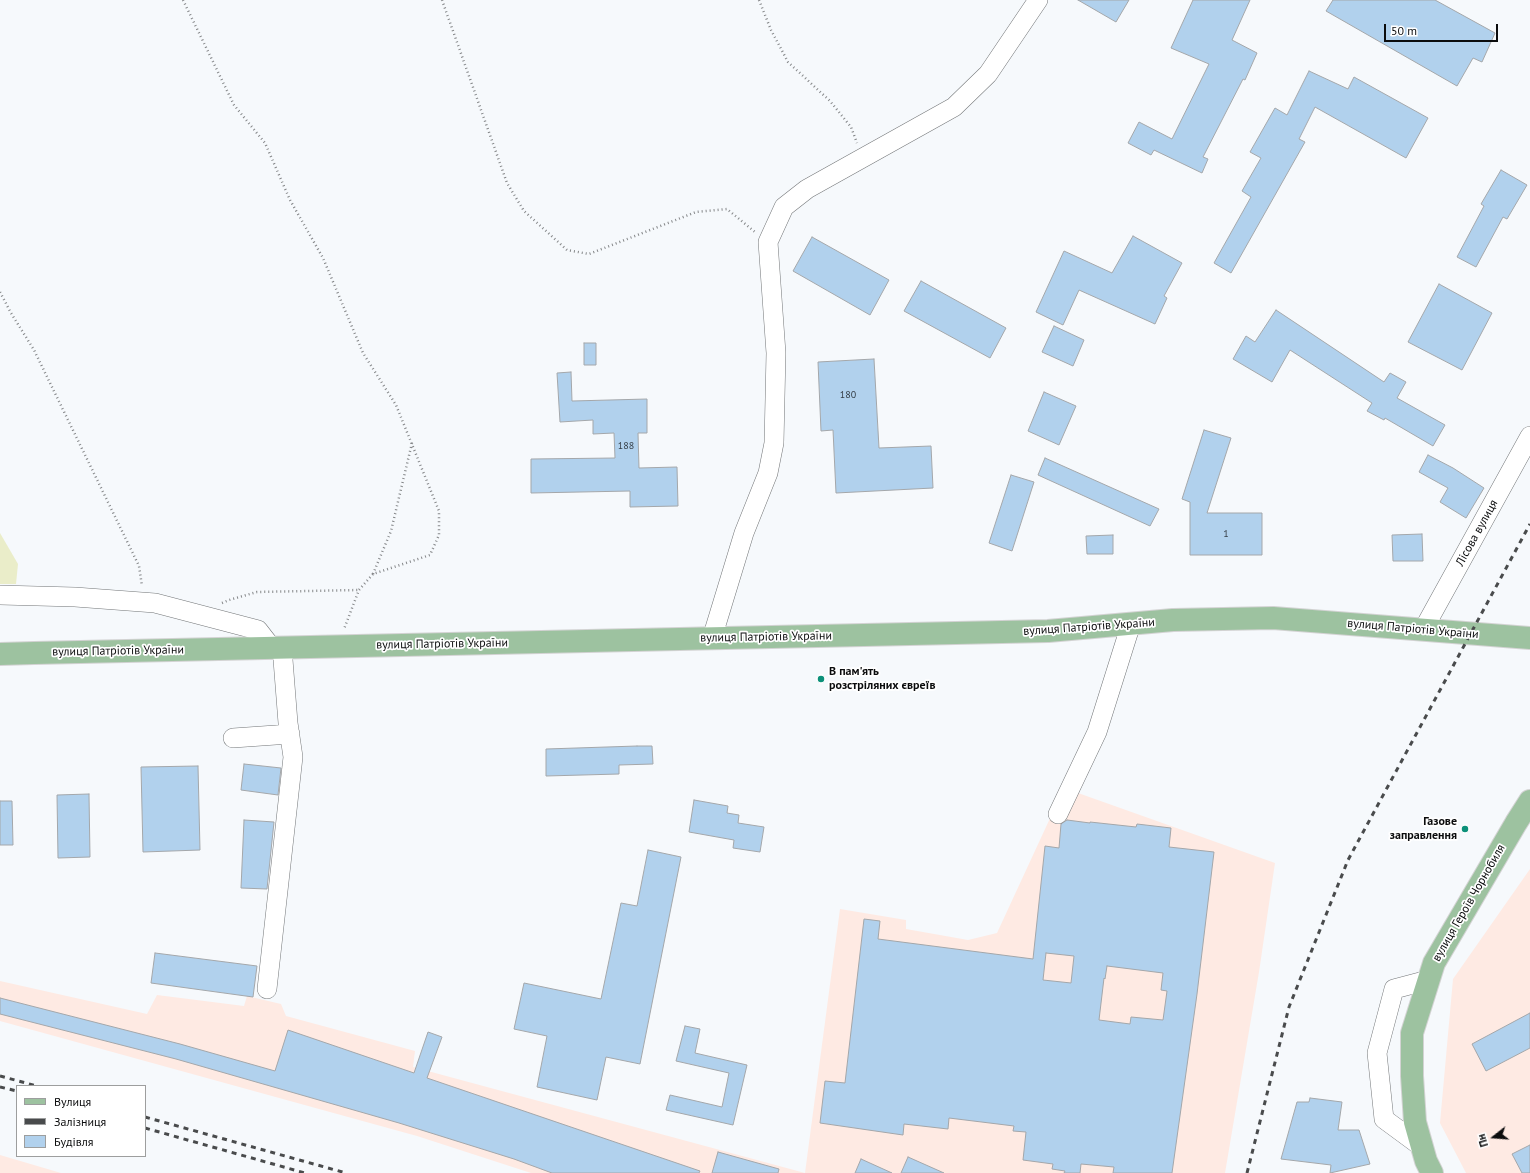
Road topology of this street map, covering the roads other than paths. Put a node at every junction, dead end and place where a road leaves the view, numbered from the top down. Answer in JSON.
{"nodes":[{"id":1,"x":1038,"y":0,"type":"edge"},
{"id":2,"x":1530,"y":436,"type":"edge"},
{"id":3,"x":0,"y":595,"type":"edge"},
{"id":4,"x":1131,"y":624,"type":"junction"},
{"id":5,"x":1423,"y":630,"type":"junction"},
{"id":6,"x":712,"y":638,"type":"junction"},
{"id":7,"x":1530,"y":638,"type":"edge"},
{"id":8,"x":277,"y":647,"type":"junction"},
{"id":9,"x":0,"y":654,"type":"edge"},
{"id":10,"x":290,"y":734,"type":"junction"},
{"id":11,"x":233,"y":738,"type":"dead end"},
{"id":12,"x":1530,"y":801,"type":"edge"},
{"id":13,"x":1058,"y":814,"type":"dead end"},
{"id":14,"x":1428,"y":980,"type":"junction"},
{"id":15,"x":267,"y":989,"type":"dead end"},
{"id":16,"x":1422,"y":1147,"type":"junction"},
{"id":17,"x":1432,"y":1173,"type":"edge"}],
"edges":[{"from":1,"to":6,"type":"street"},
{"from":2,"to":5,"type":"street","name":"Лісова вулиця"},
{"from":3,"to":8,"type":"street"},
{"from":4,"to":5,"type":"main road","name":"вулиця Патріотів України"},
{"from":4,"to":6,"type":"main road","name":"вулиця Патріотів України"},
{"from":4,"to":13,"type":"street"},
{"from":5,"to":7,"type":"main road","name":"вулиця Патріотів України"},
{"from":6,"to":8,"type":"main road","name":"вулиця Патріотів України"},
{"from":8,"to":9,"type":"main road","name":"вулиця Патріотів України"},
{"from":8,"to":10,"type":"street"},
{"from":10,"to":11,"type":"street"},
{"from":10,"to":15,"type":"street"},
{"from":12,"to":14,"type":"main road","name":"вулиця Героїв Чорнобиля"},
{"from":14,"to":16,"type":"main road","name":"вулиця Героїв Чорнобиля"},
{"from":14,"to":16,"type":"street"},
{"from":16,"to":17,"type":"main road","name":"вулиця Героїв Чорнобиля"}]}
